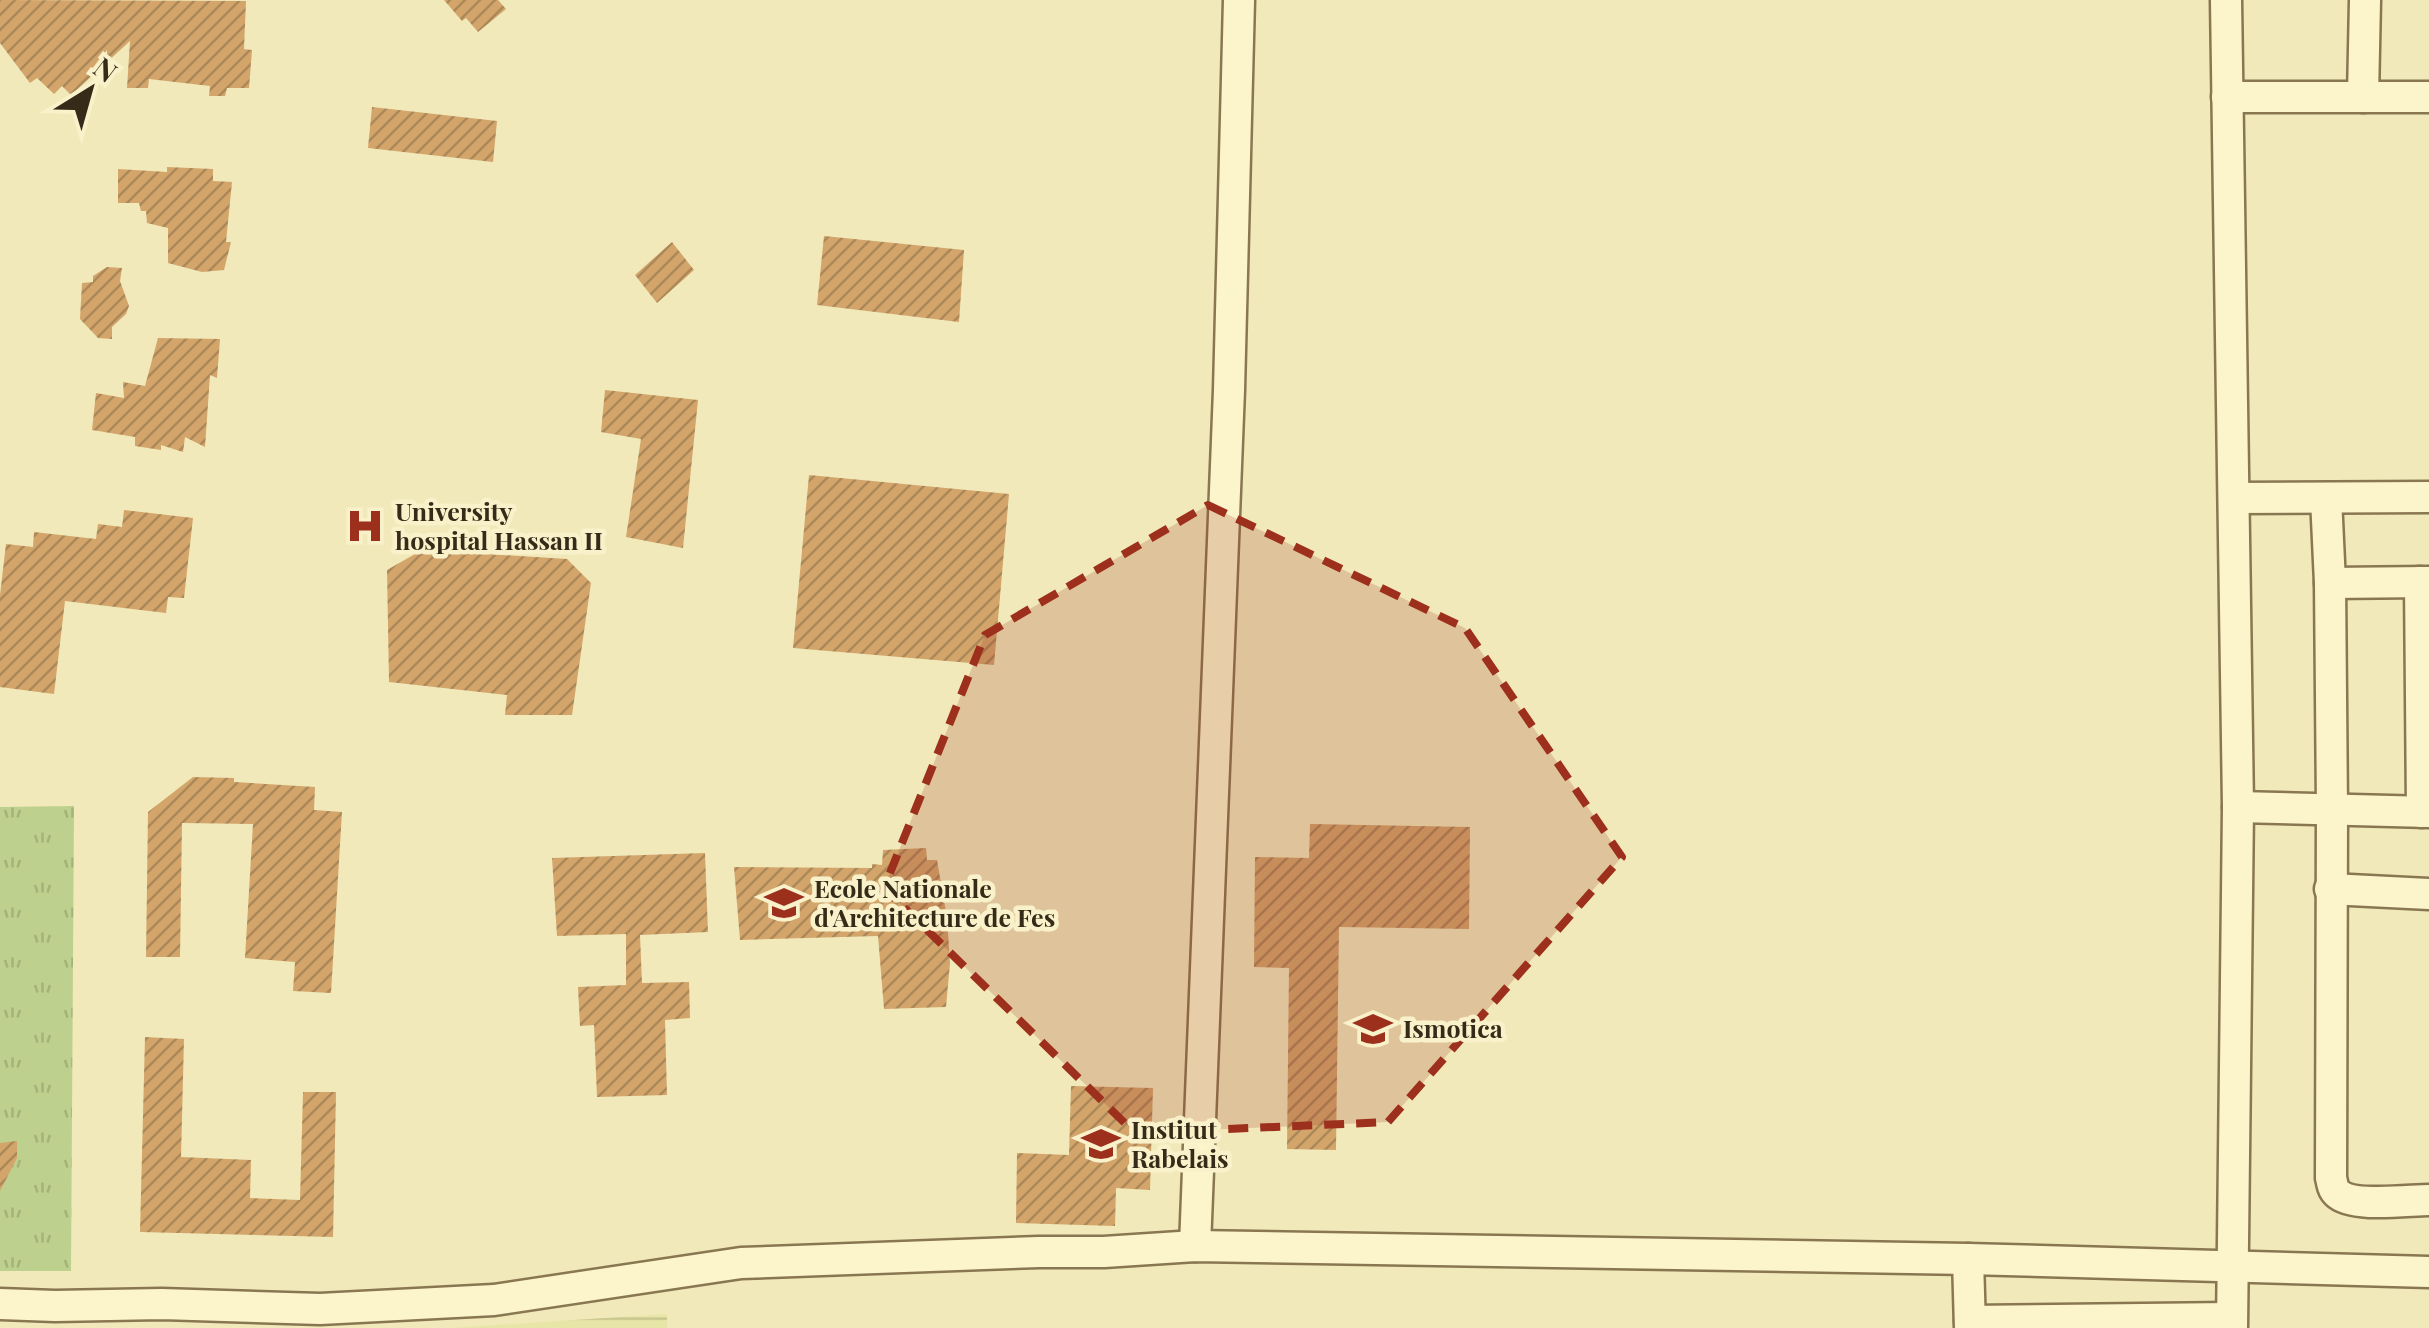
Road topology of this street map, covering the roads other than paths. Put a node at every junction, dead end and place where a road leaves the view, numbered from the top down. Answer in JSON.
{"nodes":[{"id":1,"x":1239,"y":0,"type":"edge"},
{"id":2,"x":2226,"y":0,"type":"edge"},
{"id":3,"x":2366,"y":0,"type":"edge"},
{"id":4,"x":2227,"y":97,"type":"junction"},
{"id":5,"x":2363,"y":97,"type":"junction"},
{"id":6,"x":2429,"y":97,"type":"edge"},
{"id":7,"x":2429,"y":497,"type":"edge"},
{"id":8,"x":2235,"y":498,"type":"junction"},
{"id":9,"x":2326,"y":498,"type":"junction"},
{"id":10,"x":2425,"y":582,"type":"edge"},
{"id":11,"x":2330,"y":583,"type":"junction"},
{"id":12,"x":2425,"y":726,"type":"edge"},
{"id":13,"x":2238,"y":807,"type":"junction"},
{"id":14,"x":2332,"y":809,"type":"junction"},
{"id":15,"x":2425,"y":812,"type":"edge"},
{"id":16,"x":2330,"y":889,"type":"junction"},
{"id":17,"x":2429,"y":894,"type":"edge"},
{"id":18,"x":2429,"y":1200,"type":"edge"},
{"id":19,"x":1195,"y":1246,"type":"junction"},
{"id":20,"x":1968,"y":1259,"type":"junction"},
{"id":21,"x":2232,"y":1267,"type":"junction"},
{"id":22,"x":2429,"y":1272,"type":"edge"},
{"id":23,"x":0,"y":1304,"type":"edge"},
{"id":24,"x":2231,"y":1323,"type":"edge"},
{"id":25,"x":1970,"y":1325,"type":"edge"}],
"edges":[{"from":1,"to":19,"type":"street"},
{"from":2,"to":4,"type":"street"},
{"from":3,"to":5,"type":"street"},
{"from":4,"to":5,"type":"street"},
{"from":4,"to":8,"type":"street"},
{"from":5,"to":6,"type":"street"},
{"from":7,"to":9,"type":"street"},
{"from":8,"to":9,"type":"street"},
{"from":8,"to":13,"type":"street"},
{"from":9,"to":11,"type":"street"},
{"from":10,"to":11,"type":"street"},
{"from":10,"to":12,"type":"street"},
{"from":11,"to":14,"type":"street"},
{"from":12,"to":15,"type":"street"},
{"from":13,"to":14,"type":"street"},
{"from":13,"to":21,"type":"street"},
{"from":14,"to":15,"type":"street"},
{"from":14,"to":16,"type":"street"},
{"from":16,"to":17,"type":"street"},
{"from":16,"to":18,"type":"street"},
{"from":19,"to":20,"type":"street"},
{"from":19,"to":23,"type":"street"},
{"from":20,"to":21,"type":"street"},
{"from":20,"to":25,"type":"street"},
{"from":21,"to":22,"type":"street"},
{"from":21,"to":24,"type":"street"},
{"from":24,"to":25,"type":"street"}]}
